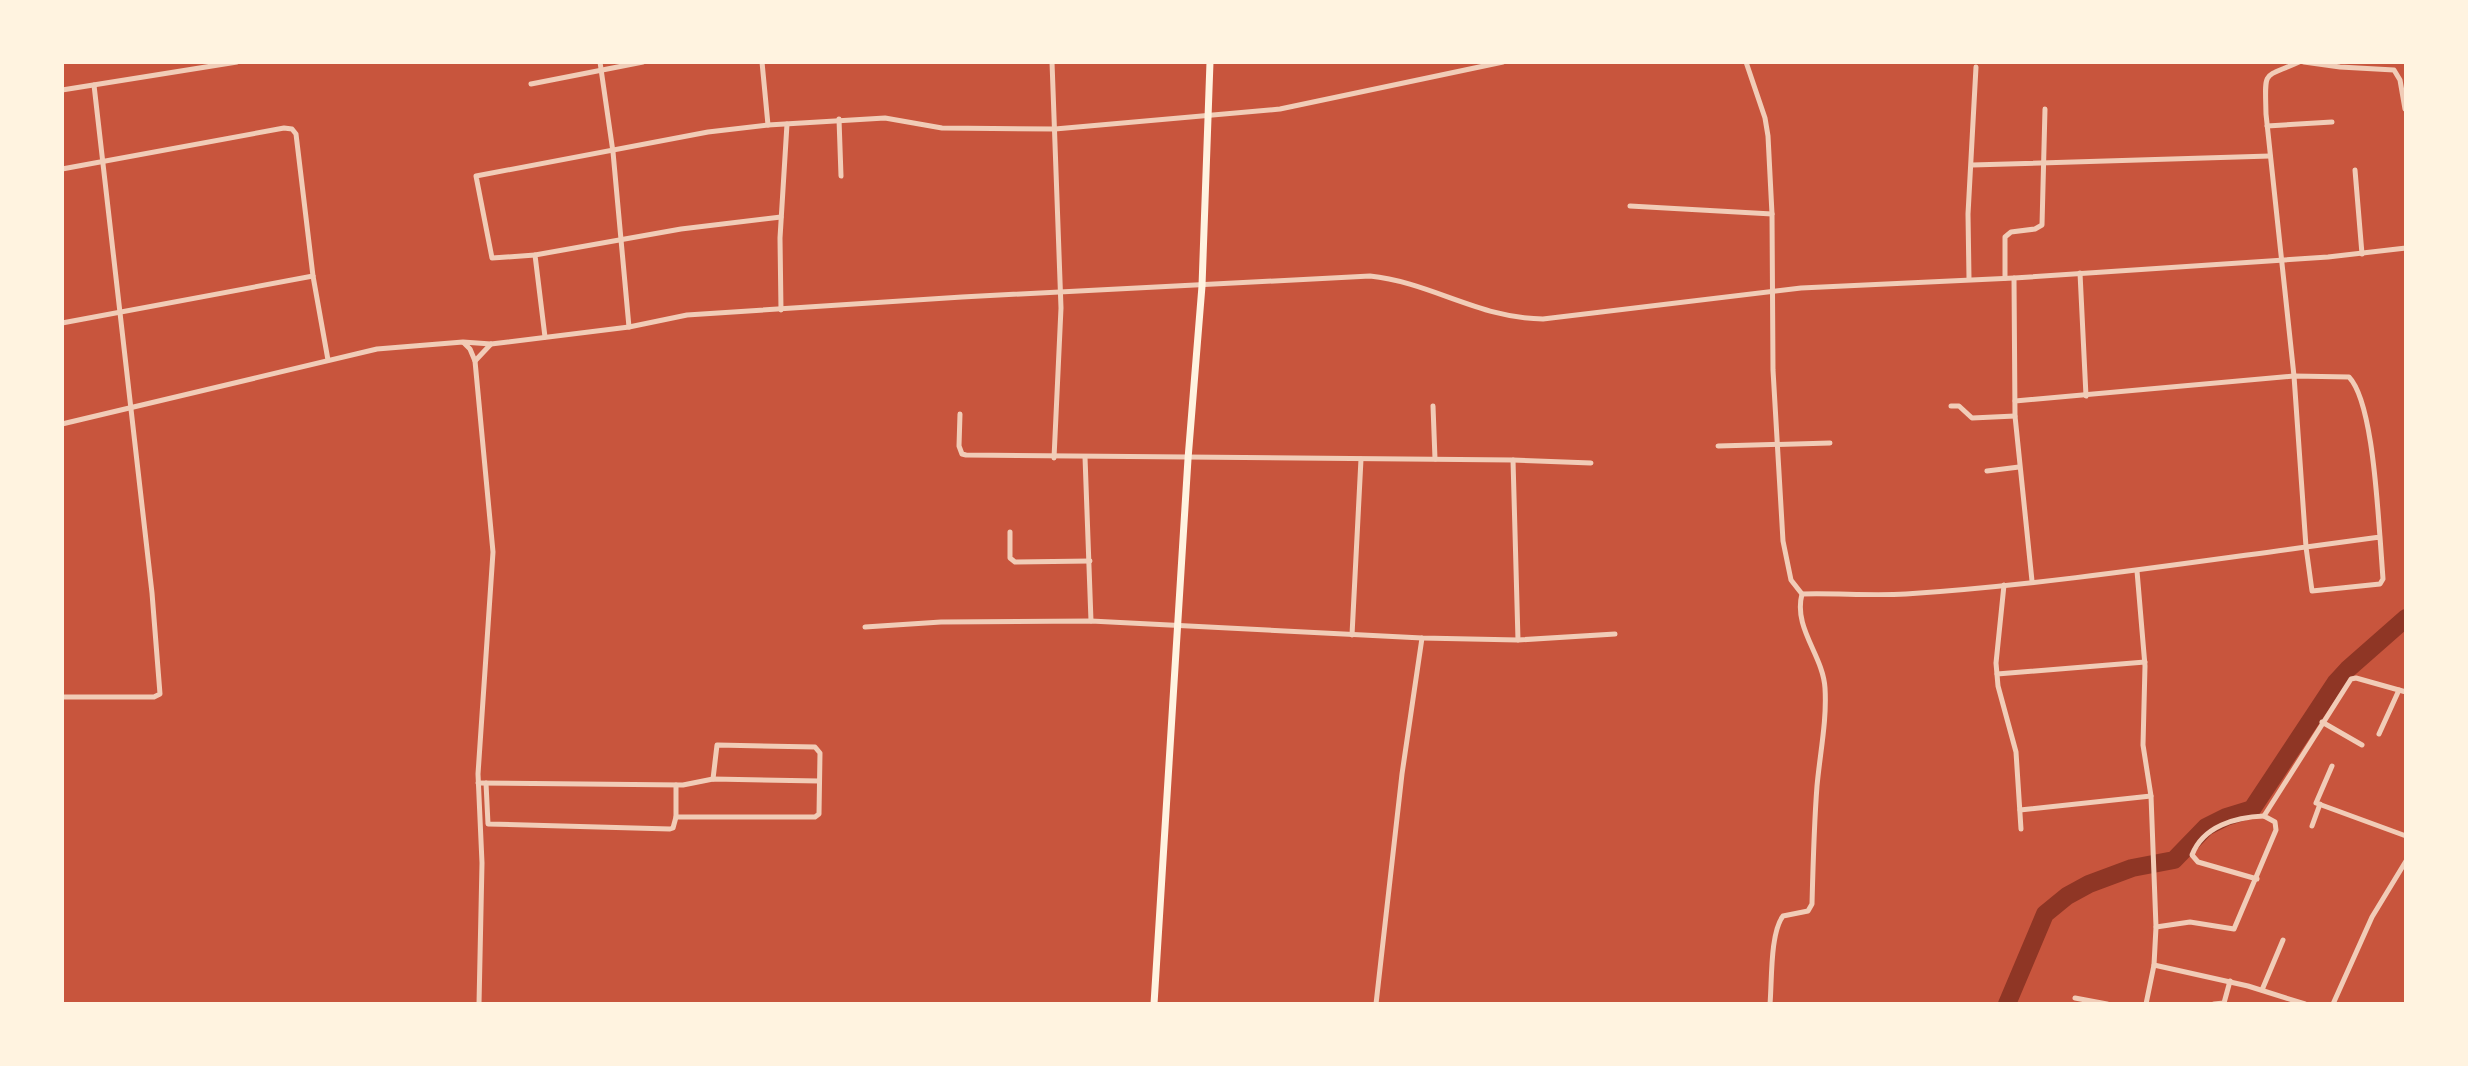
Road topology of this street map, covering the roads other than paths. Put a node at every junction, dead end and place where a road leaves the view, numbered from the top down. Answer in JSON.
{"nodes":[{"id":1,"x":237,"y":62,"type":"edge"},
{"id":2,"x":600,"y":62,"type":"edge"},
{"id":3,"x":643,"y":62,"type":"edge"},
{"id":4,"x":762,"y":62,"type":"edge"},
{"id":5,"x":1052,"y":62,"type":"edge"},
{"id":6,"x":1210,"y":62,"type":"edge"},
{"id":7,"x":1503,"y":62,"type":"edge"},
{"id":8,"x":1746,"y":62,"type":"edge"},
{"id":9,"x":2302,"y":62,"type":"edge"},
{"id":10,"x":1976,"y":67,"type":"dead end"},
{"id":11,"x":602,"y":71,"type":"junction"},
{"id":12,"x":531,"y":84,"type":"dead end"},
{"id":13,"x":94,"y":85,"type":"junction"},
{"id":14,"x":62,"y":90,"type":"edge"},
{"id":15,"x":2045,"y":109,"type":"dead end"},
{"id":16,"x":2405,"y":109,"type":"edge"},
{"id":17,"x":1206,"y":116,"type":"junction"},
{"id":18,"x":839,"y":119,"type":"junction"},
{"id":19,"x":2332,"y":122,"type":"dead end"},
{"id":20,"x":787,"y":124,"type":"junction"},
{"id":21,"x":768,"y":125,"type":"junction"},
{"id":22,"x":2267,"y":126,"type":"junction"},
{"id":23,"x":1055,"y":129,"type":"junction"},
{"id":24,"x":613,"y":152,"type":"junction"},
{"id":25,"x":2270,"y":156,"type":"junction"},
{"id":26,"x":103,"y":161,"type":"junction"},
{"id":27,"x":2043,"y":163,"type":"junction"},
{"id":28,"x":1972,"y":165,"type":"junction"},
{"id":29,"x":62,"y":169,"type":"edge"},
{"id":30,"x":2355,"y":170,"type":"dead end"},
{"id":31,"x":841,"y":176,"type":"dead end"},
{"id":32,"x":1630,"y":206,"type":"dead end"},
{"id":33,"x":1772,"y":214,"type":"junction"},
{"id":34,"x":781,"y":217,"type":"junction"},
{"id":35,"x":622,"y":240,"type":"junction"},
{"id":36,"x":2406,"y":248,"type":"edge"},
{"id":37,"x":2362,"y":254,"type":"junction"},
{"id":38,"x":535,"y":255,"type":"junction"},
{"id":39,"x":2281,"y":260,"type":"junction"},
{"id":40,"x":2080,"y":273,"type":"junction"},
{"id":41,"x":313,"y":276,"type":"junction"},
{"id":42,"x":1969,"y":278,"type":"junction"},
{"id":43,"x":2005,"y":278,"type":"junction"},
{"id":44,"x":2014,"y":278,"type":"junction"},
{"id":45,"x":1202,"y":286,"type":"junction"},
{"id":46,"x":1772,"y":292,"type":"junction"},
{"id":47,"x":1061,"y":293,"type":"junction"},
{"id":48,"x":781,"y":310,"type":"junction"},
{"id":49,"x":118,"y":313,"type":"junction"},
{"id":50,"x":62,"y":323,"type":"edge"},
{"id":51,"x":629,"y":327,"type":"junction"},
{"id":52,"x":545,"y":337,"type":"junction"},
{"id":53,"x":463,"y":342,"type":"junction"},
{"id":54,"x":491,"y":344,"type":"junction"},
{"id":55,"x":328,"y":360,"type":"junction"},
{"id":56,"x":475,"y":361,"type":"junction"},
{"id":57,"x":2294,"y":376,"type":"junction"},
{"id":58,"x":2086,"y":396,"type":"junction"},
{"id":59,"x":2015,"y":401,"type":"junction"},
{"id":60,"x":1433,"y":406,"type":"dead end"},
{"id":61,"x":1951,"y":406,"type":"dead end"},
{"id":62,"x":132,"y":408,"type":"junction"},
{"id":63,"x":960,"y":414,"type":"dead end"},
{"id":64,"x":2015,"y":416,"type":"junction"},
{"id":65,"x":62,"y":424,"type":"edge"},
{"id":66,"x":1830,"y":443,"type":"dead end"},
{"id":67,"x":1718,"y":446,"type":"dead end"},
{"id":68,"x":1777,"y":446,"type":"junction"},
{"id":69,"x":1085,"y":457,"type":"junction"},
{"id":70,"x":1054,"y":458,"type":"junction"},
{"id":71,"x":1188,"y":459,"type":"junction"},
{"id":72,"x":1361,"y":459,"type":"junction"},
{"id":73,"x":1435,"y":459,"type":"junction"},
{"id":74,"x":1513,"y":460,"type":"junction"},
{"id":75,"x":1591,"y":463,"type":"dead end"},
{"id":76,"x":2019,"y":467,"type":"junction"},
{"id":77,"x":1987,"y":471,"type":"dead end"},
{"id":78,"x":1010,"y":532,"type":"dead end"},
{"id":79,"x":2380,"y":537,"type":"junction"},
{"id":80,"x":2306,"y":547,"type":"junction"},
{"id":81,"x":1090,"y":561,"type":"junction"},
{"id":82,"x":2137,"y":571,"type":"junction"},
{"id":83,"x":2032,"y":581,"type":"junction"},
{"id":84,"x":2004,"y":585,"type":"junction"},
{"id":85,"x":1802,"y":594,"type":"junction"},
{"id":86,"x":1091,"y":621,"type":"junction"},
{"id":87,"x":1178,"y":624,"type":"junction"},
{"id":88,"x":865,"y":627,"type":"dead end"},
{"id":89,"x":1615,"y":634,"type":"dead end"},
{"id":90,"x":1352,"y":635,"type":"junction"},
{"id":91,"x":1422,"y":638,"type":"junction"},
{"id":92,"x":1518,"y":640,"type":"junction"},
{"id":93,"x":2145,"y":662,"type":"junction"},
{"id":94,"x":1997,"y":674,"type":"junction"},
{"id":95,"x":2402,"y":691,"type":"edge"},
{"id":96,"x":62,"y":697,"type":"edge"},
{"id":97,"x":2322,"y":722,"type":"junction"},
{"id":98,"x":2379,"y":734,"type":"dead end"},
{"id":99,"x":2362,"y":745,"type":"dead end"},
{"id":100,"x":2332,"y":766,"type":"dead end"},
{"id":101,"x":713,"y":779,"type":"junction"},
{"id":102,"x":819,"y":781,"type":"junction"},
{"id":103,"x":478,"y":783,"type":"junction"},
{"id":104,"x":486,"y":783,"type":"junction"},
{"id":105,"x":680,"y":785,"type":"junction"},
{"id":106,"x":2151,"y":796,"type":"junction"},
{"id":107,"x":2320,"y":804,"type":"junction"},
{"id":108,"x":2020,"y":810,"type":"junction"},
{"id":109,"x":2264,"y":816,"type":"junction"},
{"id":110,"x":680,"y":818,"type":"junction"},
{"id":111,"x":2312,"y":826,"type":"dead end"},
{"id":112,"x":2021,"y":829,"type":"dead end"},
{"id":113,"x":2406,"y":836,"type":"edge"},
{"id":114,"x":2406,"y":861,"type":"edge"},
{"id":115,"x":2258,"y":879,"type":"junction"},
{"id":116,"x":2156,"y":927,"type":"junction"},
{"id":117,"x":2283,"y":940,"type":"dead end"},
{"id":118,"x":2154,"y":965,"type":"junction"},
{"id":119,"x":2230,"y":981,"type":"junction"},
{"id":120,"x":2262,"y":990,"type":"junction"},
{"id":121,"x":2075,"y":998,"type":"dead end"},
{"id":122,"x":2286,"y":1001,"type":"edge"},
{"id":123,"x":479,"y":1004,"type":"edge"},
{"id":124,"x":1154,"y":1004,"type":"edge"},
{"id":125,"x":1376,"y":1004,"type":"edge"},
{"id":126,"x":1770,"y":1004,"type":"edge"},
{"id":127,"x":2107,"y":1004,"type":"edge"},
{"id":128,"x":2146,"y":1004,"type":"edge"},
{"id":129,"x":2214,"y":1004,"type":"edge"},
{"id":130,"x":2305,"y":1004,"type":"edge"},
{"id":131,"x":2333,"y":1004,"type":"edge"}],
"edges":[{"from":1,"to":13,"type":"street"},
{"from":2,"to":11,"type":"street"},
{"from":3,"to":11,"type":"street"},
{"from":4,"to":21,"type":"street"},
{"from":5,"to":23,"type":"street"},
{"from":6,"to":17,"type":"main road"},
{"from":7,"to":17,"type":"street"},
{"from":8,"to":33,"type":"street"},
{"from":9,"to":16,"type":"street"},
{"from":9,"to":22,"type":"street"},
{"from":10,"to":28,"type":"street"},
{"from":11,"to":12,"type":"street"},
{"from":11,"to":24,"type":"street"},
{"from":13,"to":14,"type":"street"},
{"from":13,"to":26,"type":"street"},
{"from":15,"to":27,"type":"street"},
{"from":17,"to":23,"type":"street"},
{"from":17,"to":45,"type":"main road"},
{"from":18,"to":20,"type":"street"},
{"from":18,"to":23,"type":"street"},
{"from":18,"to":31,"type":"street"},
{"from":19,"to":22,"type":"street"},
{"from":20,"to":21,"type":"street"},
{"from":20,"to":34,"type":"street"},
{"from":21,"to":24,"type":"street"},
{"from":22,"to":25,"type":"street"},
{"from":23,"to":47,"type":"street"},
{"from":24,"to":35,"type":"street"},
{"from":24,"to":38,"type":"street"},
{"from":25,"to":27,"type":"street"},
{"from":25,"to":39,"type":"street"},
{"from":26,"to":29,"type":"street"},
{"from":26,"to":41,"type":"street"},
{"from":26,"to":49,"type":"street"},
{"from":27,"to":28,"type":"street"},
{"from":27,"to":43,"type":"street"},
{"from":28,"to":42,"type":"street"},
{"from":30,"to":37,"type":"street"},
{"from":32,"to":33,"type":"street"},
{"from":33,"to":46,"type":"street"},
{"from":34,"to":35,"type":"street"},
{"from":34,"to":48,"type":"street"},
{"from":35,"to":38,"type":"street"},
{"from":35,"to":51,"type":"street"},
{"from":36,"to":37,"type":"street"},
{"from":37,"to":39,"type":"street"},
{"from":38,"to":52,"type":"street"},
{"from":39,"to":40,"type":"street"},
{"from":39,"to":57,"type":"street"},
{"from":40,"to":44,"type":"street"},
{"from":40,"to":58,"type":"street"},
{"from":41,"to":49,"type":"street"},
{"from":41,"to":55,"type":"street"},
{"from":42,"to":43,"type":"street"},
{"from":42,"to":46,"type":"street"},
{"from":43,"to":44,"type":"street"},
{"from":44,"to":59,"type":"street"},
{"from":45,"to":46,"type":"street"},
{"from":45,"to":47,"type":"street"},
{"from":45,"to":71,"type":"main road"},
{"from":46,"to":68,"type":"street"},
{"from":47,"to":48,"type":"street"},
{"from":47,"to":70,"type":"street"},
{"from":48,"to":51,"type":"street"},
{"from":49,"to":50,"type":"street"},
{"from":49,"to":62,"type":"street"},
{"from":51,"to":52,"type":"street"},
{"from":52,"to":54,"type":"street"},
{"from":53,"to":54,"type":"street"},
{"from":53,"to":55,"type":"street"},
{"from":53,"to":56,"type":"street"},
{"from":54,"to":56,"type":"street"},
{"from":55,"to":62,"type":"street"},
{"from":56,"to":103,"type":"street"},
{"from":57,"to":58,"type":"street"},
{"from":57,"to":79,"type":"street"},
{"from":57,"to":80,"type":"street"},
{"from":58,"to":59,"type":"street"},
{"from":59,"to":64,"type":"street"},
{"from":60,"to":73,"type":"street"},
{"from":61,"to":64,"type":"street"},
{"from":62,"to":65,"type":"street"},
{"from":62,"to":96,"type":"street"},
{"from":63,"to":70,"type":"street"},
{"from":64,"to":76,"type":"street"},
{"from":66,"to":68,"type":"street"},
{"from":67,"to":68,"type":"street"},
{"from":68,"to":85,"type":"street"},
{"from":69,"to":70,"type":"street"},
{"from":69,"to":71,"type":"street"},
{"from":69,"to":81,"type":"street"},
{"from":71,"to":72,"type":"street"},
{"from":71,"to":87,"type":"main road"},
{"from":72,"to":73,"type":"street"},
{"from":72,"to":90,"type":"street"},
{"from":73,"to":74,"type":"street"},
{"from":74,"to":75,"type":"street"},
{"from":74,"to":92,"type":"street"},
{"from":76,"to":77,"type":"street"},
{"from":76,"to":83,"type":"street"},
{"from":78,"to":81,"type":"street"},
{"from":79,"to":80,"type":"street"},
{"from":79,"to":80,"type":"street"},
{"from":80,"to":82,"type":"street"},
{"from":81,"to":86,"type":"street"},
{"from":82,"to":83,"type":"street"},
{"from":82,"to":93,"type":"street"},
{"from":83,"to":84,"type":"street"},
{"from":84,"to":85,"type":"street"},
{"from":84,"to":94,"type":"street"},
{"from":85,"to":126,"type":"street"},
{"from":86,"to":87,"type":"street"},
{"from":86,"to":88,"type":"street"},
{"from":87,"to":90,"type":"street"},
{"from":87,"to":124,"type":"main road"},
{"from":89,"to":92,"type":"street"},
{"from":90,"to":91,"type":"street"},
{"from":91,"to":92,"type":"street"},
{"from":91,"to":125,"type":"street"},
{"from":93,"to":94,"type":"street"},
{"from":93,"to":106,"type":"street"},
{"from":94,"to":108,"type":"street"},
{"from":95,"to":97,"type":"street"},
{"from":95,"to":98,"type":"street"},
{"from":97,"to":99,"type":"street"},
{"from":97,"to":109,"type":"street"},
{"from":100,"to":107,"type":"street"},
{"from":101,"to":102,"type":"street"},
{"from":101,"to":102,"type":"street"},
{"from":101,"to":105,"type":"street"},
{"from":102,"to":110,"type":"street"},
{"from":103,"to":104,"type":"street"},
{"from":103,"to":123,"type":"street"},
{"from":104,"to":105,"type":"street"},
{"from":104,"to":110,"type":"street"},
{"from":105,"to":110,"type":"street"},
{"from":106,"to":108,"type":"street"},
{"from":106,"to":116,"type":"street"},
{"from":107,"to":111,"type":"street"},
{"from":107,"to":113,"type":"street"},
{"from":108,"to":112,"type":"street"},
{"from":109,"to":115,"type":"street"},
{"from":109,"to":115,"type":"street"},
{"from":114,"to":131,"type":"street"},
{"from":115,"to":116,"type":"street"},
{"from":116,"to":118,"type":"street"},
{"from":117,"to":120,"type":"street"},
{"from":118,"to":119,"type":"street"},
{"from":118,"to":128,"type":"street"},
{"from":119,"to":120,"type":"street"},
{"from":119,"to":129,"type":"street"},
{"from":120,"to":122,"type":"street"},
{"from":121,"to":127,"type":"street"},
{"from":122,"to":130,"type":"street"}]}
